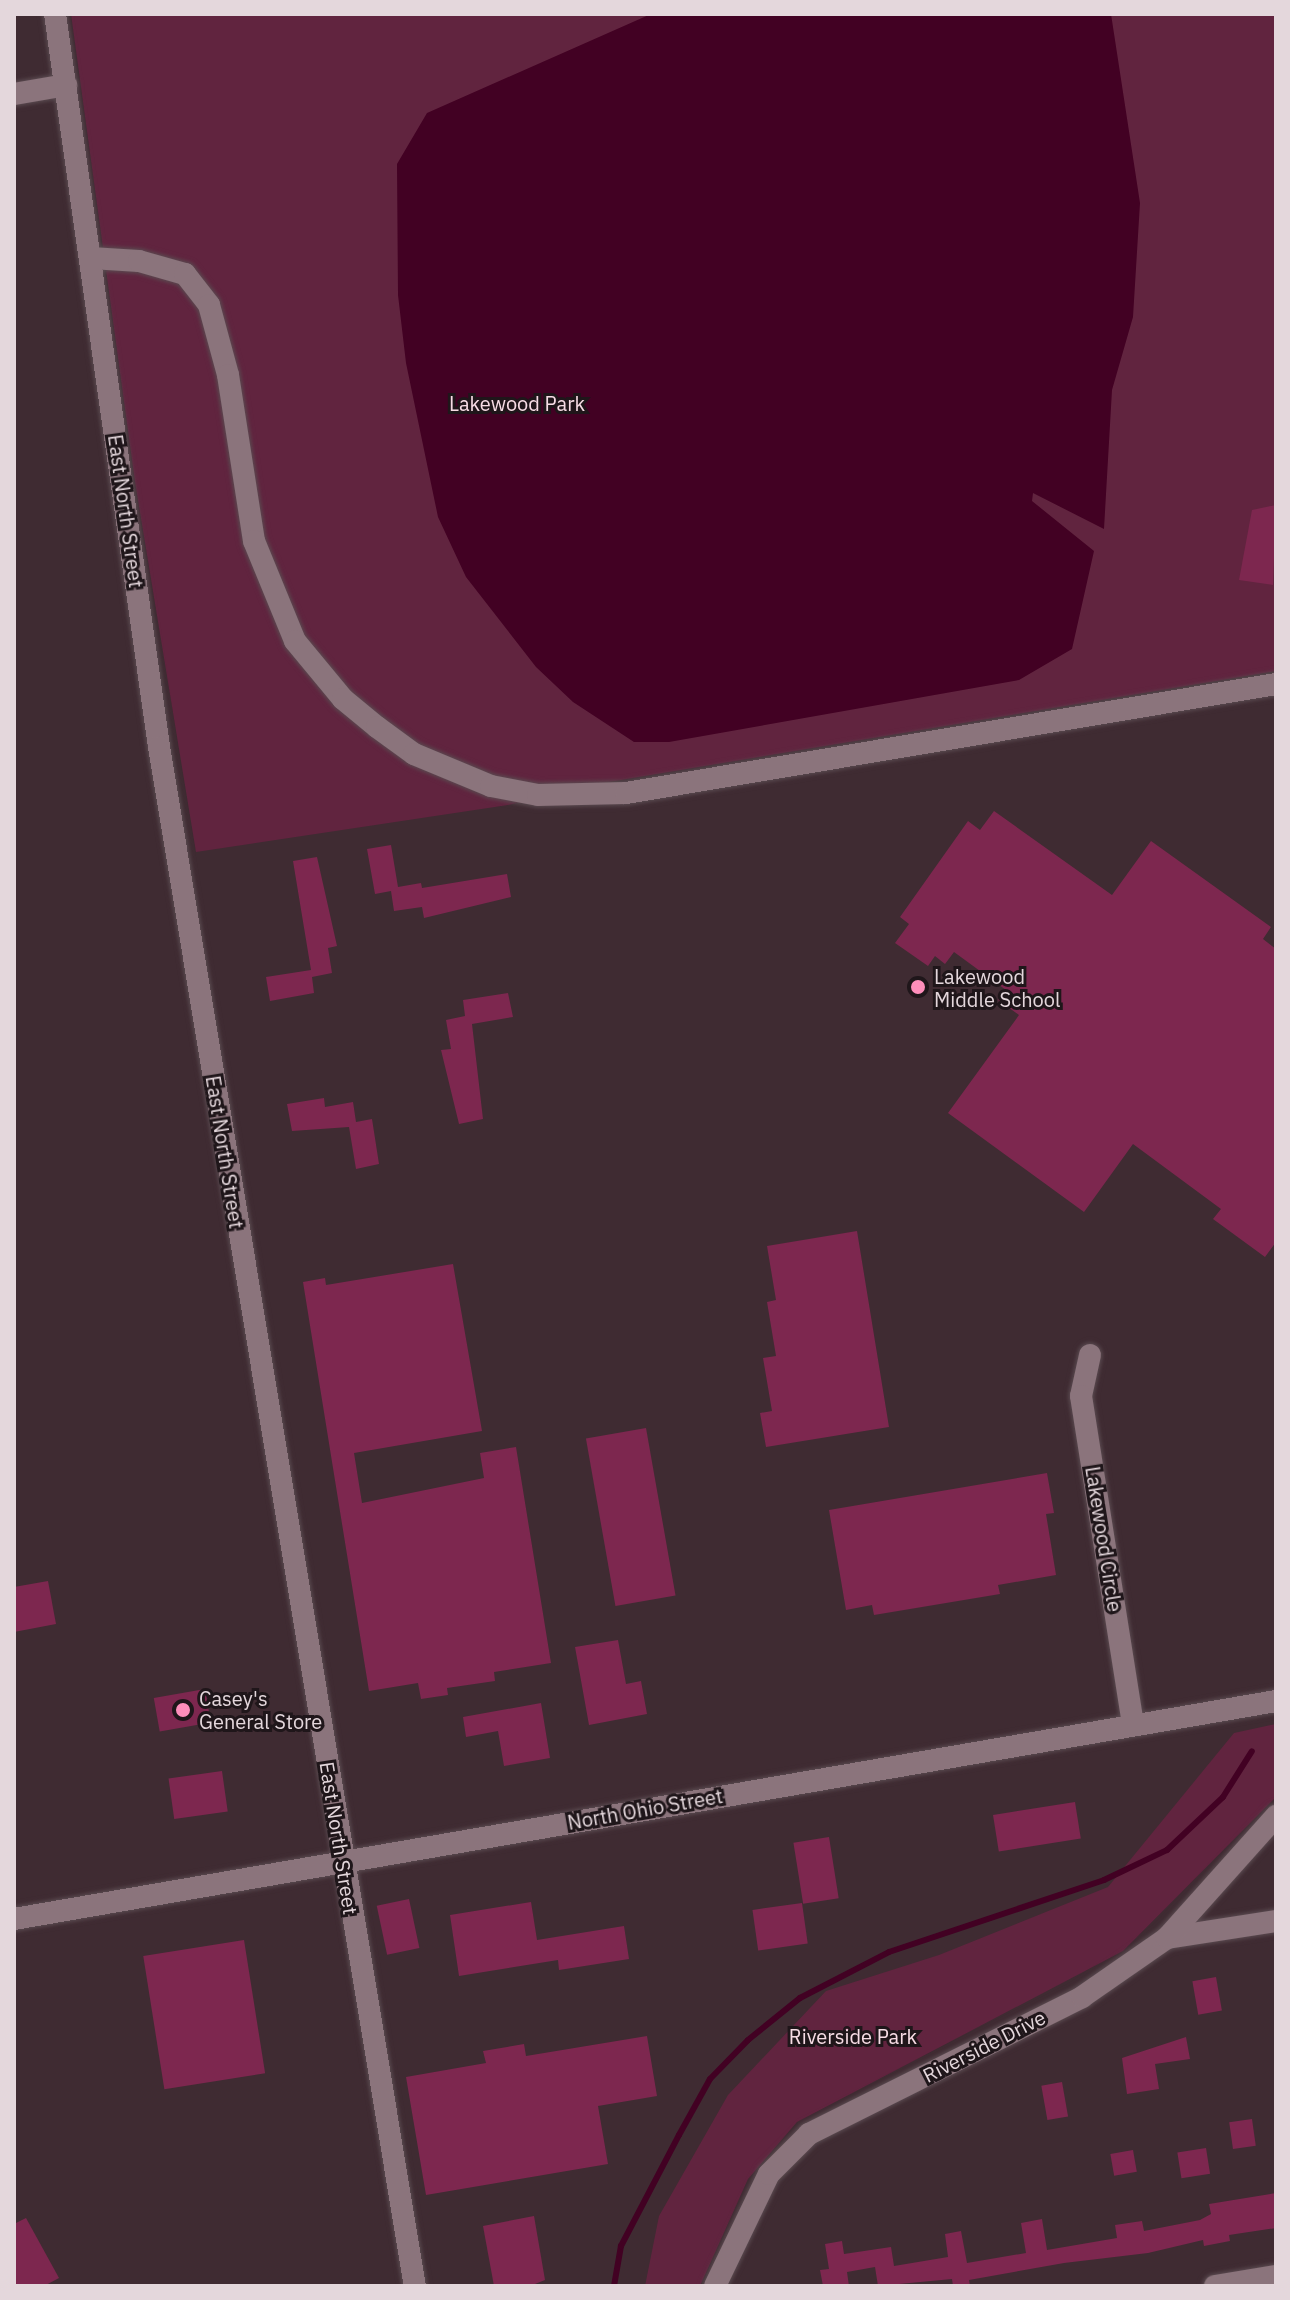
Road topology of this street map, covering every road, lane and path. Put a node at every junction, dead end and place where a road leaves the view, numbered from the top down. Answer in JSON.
{"nodes":[{"id":1,"x":55,"y":14,"type":"edge"},
{"id":2,"x":66,"y":85,"type":"junction"},
{"id":3,"x":14,"y":94,"type":"edge"},
{"id":4,"x":91,"y":258,"type":"junction"},
{"id":5,"x":1276,"y":684,"type":"edge"},
{"id":6,"x":1090,"y":1355,"type":"dead end"},
{"id":7,"x":1276,"y":1701,"type":"edge"},
{"id":8,"x":1133,"y":1724,"type":"junction"},
{"id":9,"x":1276,"y":1816,"type":"edge"},
{"id":10,"x":343,"y":1861,"type":"junction"},
{"id":11,"x":14,"y":1919,"type":"edge"},
{"id":12,"x":1276,"y":1921,"type":"edge"},
{"id":13,"x":1167,"y":1938,"type":"junction"},
{"id":14,"x":1276,"y":2276,"type":"edge"},
{"id":15,"x":415,"y":2286,"type":"edge"},
{"id":16,"x":715,"y":2286,"type":"edge"},
{"id":17,"x":1215,"y":2286,"type":"edge"}],
"edges":[{"from":1,"to":2,"type":"street","name":"East North Street"},
{"from":2,"to":3,"type":"street"},
{"from":2,"to":4,"type":"street","name":"East North Street"},
{"from":4,"to":5,"type":"street"},
{"from":4,"to":10,"type":"street","name":"East North Street"},
{"from":6,"to":8,"type":"street","name":"Lakewood Circle"},
{"from":7,"to":8,"type":"street","name":"North Ohio Street"},
{"from":8,"to":10,"type":"street","name":"North Ohio Street"},
{"from":9,"to":13,"type":"street","name":"Riverside Drive"},
{"from":10,"to":11,"type":"street","name":"North Ohio Street"},
{"from":10,"to":15,"type":"street","name":"East North Street"},
{"from":12,"to":13,"type":"street"},
{"from":13,"to":16,"type":"street","name":"Riverside Drive"},
{"from":14,"to":17,"type":"street"}]}
